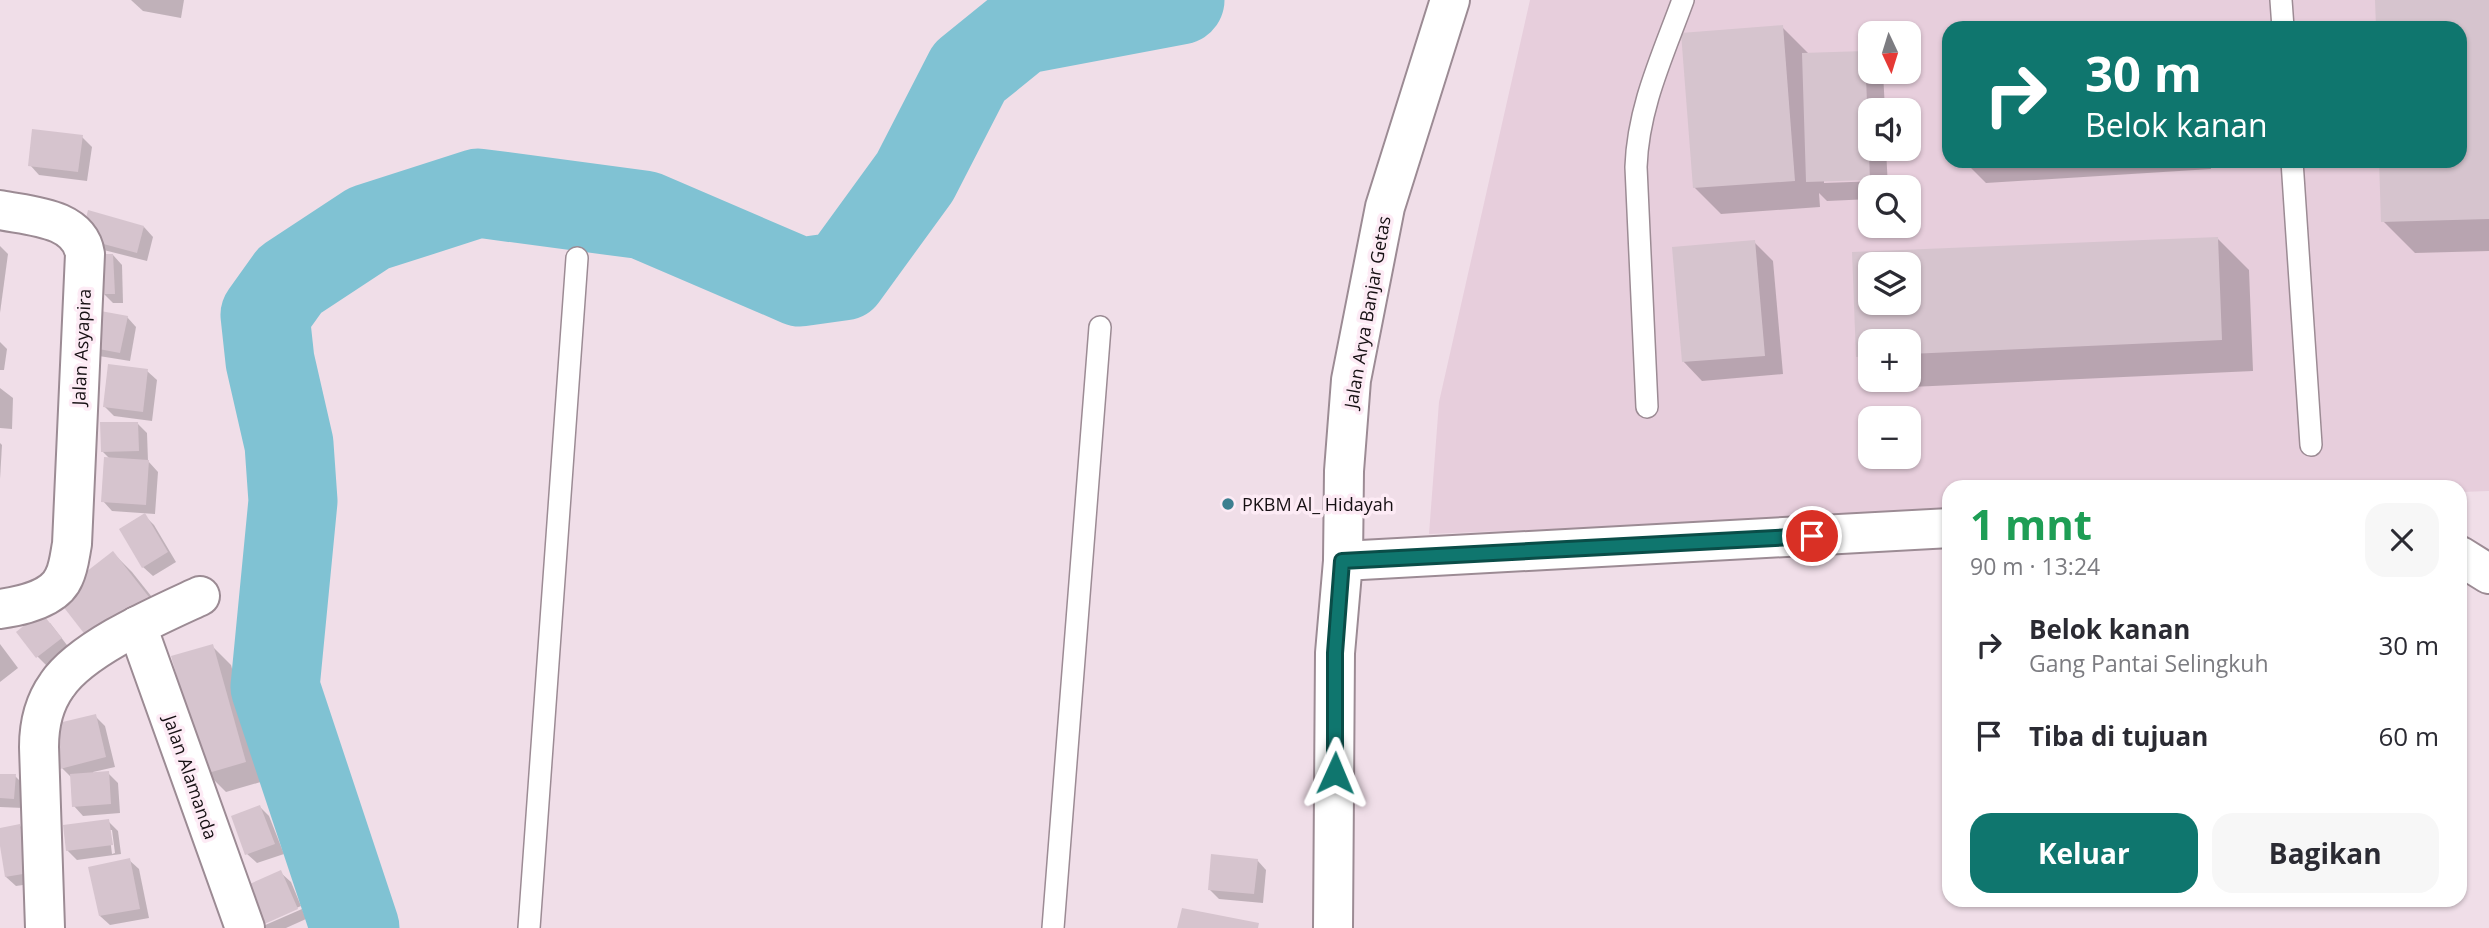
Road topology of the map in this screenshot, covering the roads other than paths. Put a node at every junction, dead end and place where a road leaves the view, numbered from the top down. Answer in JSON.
{"nodes":[{"id":1,"x":1450,"y":0,"type":"edge"},
{"id":2,"x":1684,"y":0,"type":"edge"},
{"id":3,"x":2281,"y":0,"type":"edge"},
{"id":4,"x":2282,"y":21,"type":"edge"},
{"id":5,"x":2292,"y":168,"type":"edge"},
{"id":6,"x":0,"y":210,"type":"edge"},
{"id":7,"x":576,"y":258,"type":"dead end"},
{"id":8,"x":1101,"y":327,"type":"dead end"},
{"id":9,"x":1647,"y":407,"type":"dead end"},
{"id":10,"x":2311,"y":444,"type":"dead end"},
{"id":11,"x":1942,"y":528,"type":"edge"},
{"id":12,"x":2467,"y":560,"type":"edge"},
{"id":13,"x":1342,"y":561,"type":"junction"},
{"id":14,"x":2489,"y":574,"type":"edge"},
{"id":15,"x":200,"y":596,"type":"dead end"},
{"id":16,"x":0,"y":610,"type":"edge"},
{"id":17,"x":137,"y":626,"type":"junction"},
{"id":18,"x":45,"y":928,"type":"edge"},
{"id":19,"x":244,"y":928,"type":"edge"},
{"id":20,"x":529,"y":928,"type":"edge"},
{"id":21,"x":1053,"y":928,"type":"edge"},
{"id":22,"x":1333,"y":928,"type":"edge"}],
"edges":[{"from":1,"to":13,"type":"main road","name":"Jalan Arya Banjar Getas"},
{"from":2,"to":9,"type":"lane"},
{"from":3,"to":4,"type":"lane"},
{"from":5,"to":10,"type":"lane"},
{"from":6,"to":16,"type":"main road","name":"Jalan Asyapira"},
{"from":7,"to":20,"type":"lane"},
{"from":8,"to":21,"type":"lane"},
{"from":11,"to":13,"type":"main road"},
{"from":12,"to":14,"type":"main road"},
{"from":13,"to":22,"type":"main road","name":"Jalan Arya Banjar Getas"},
{"from":15,"to":17,"type":"main road"},
{"from":17,"to":18,"type":"main road"},
{"from":17,"to":19,"type":"main road","name":"Jalan Alamanda"}]}
